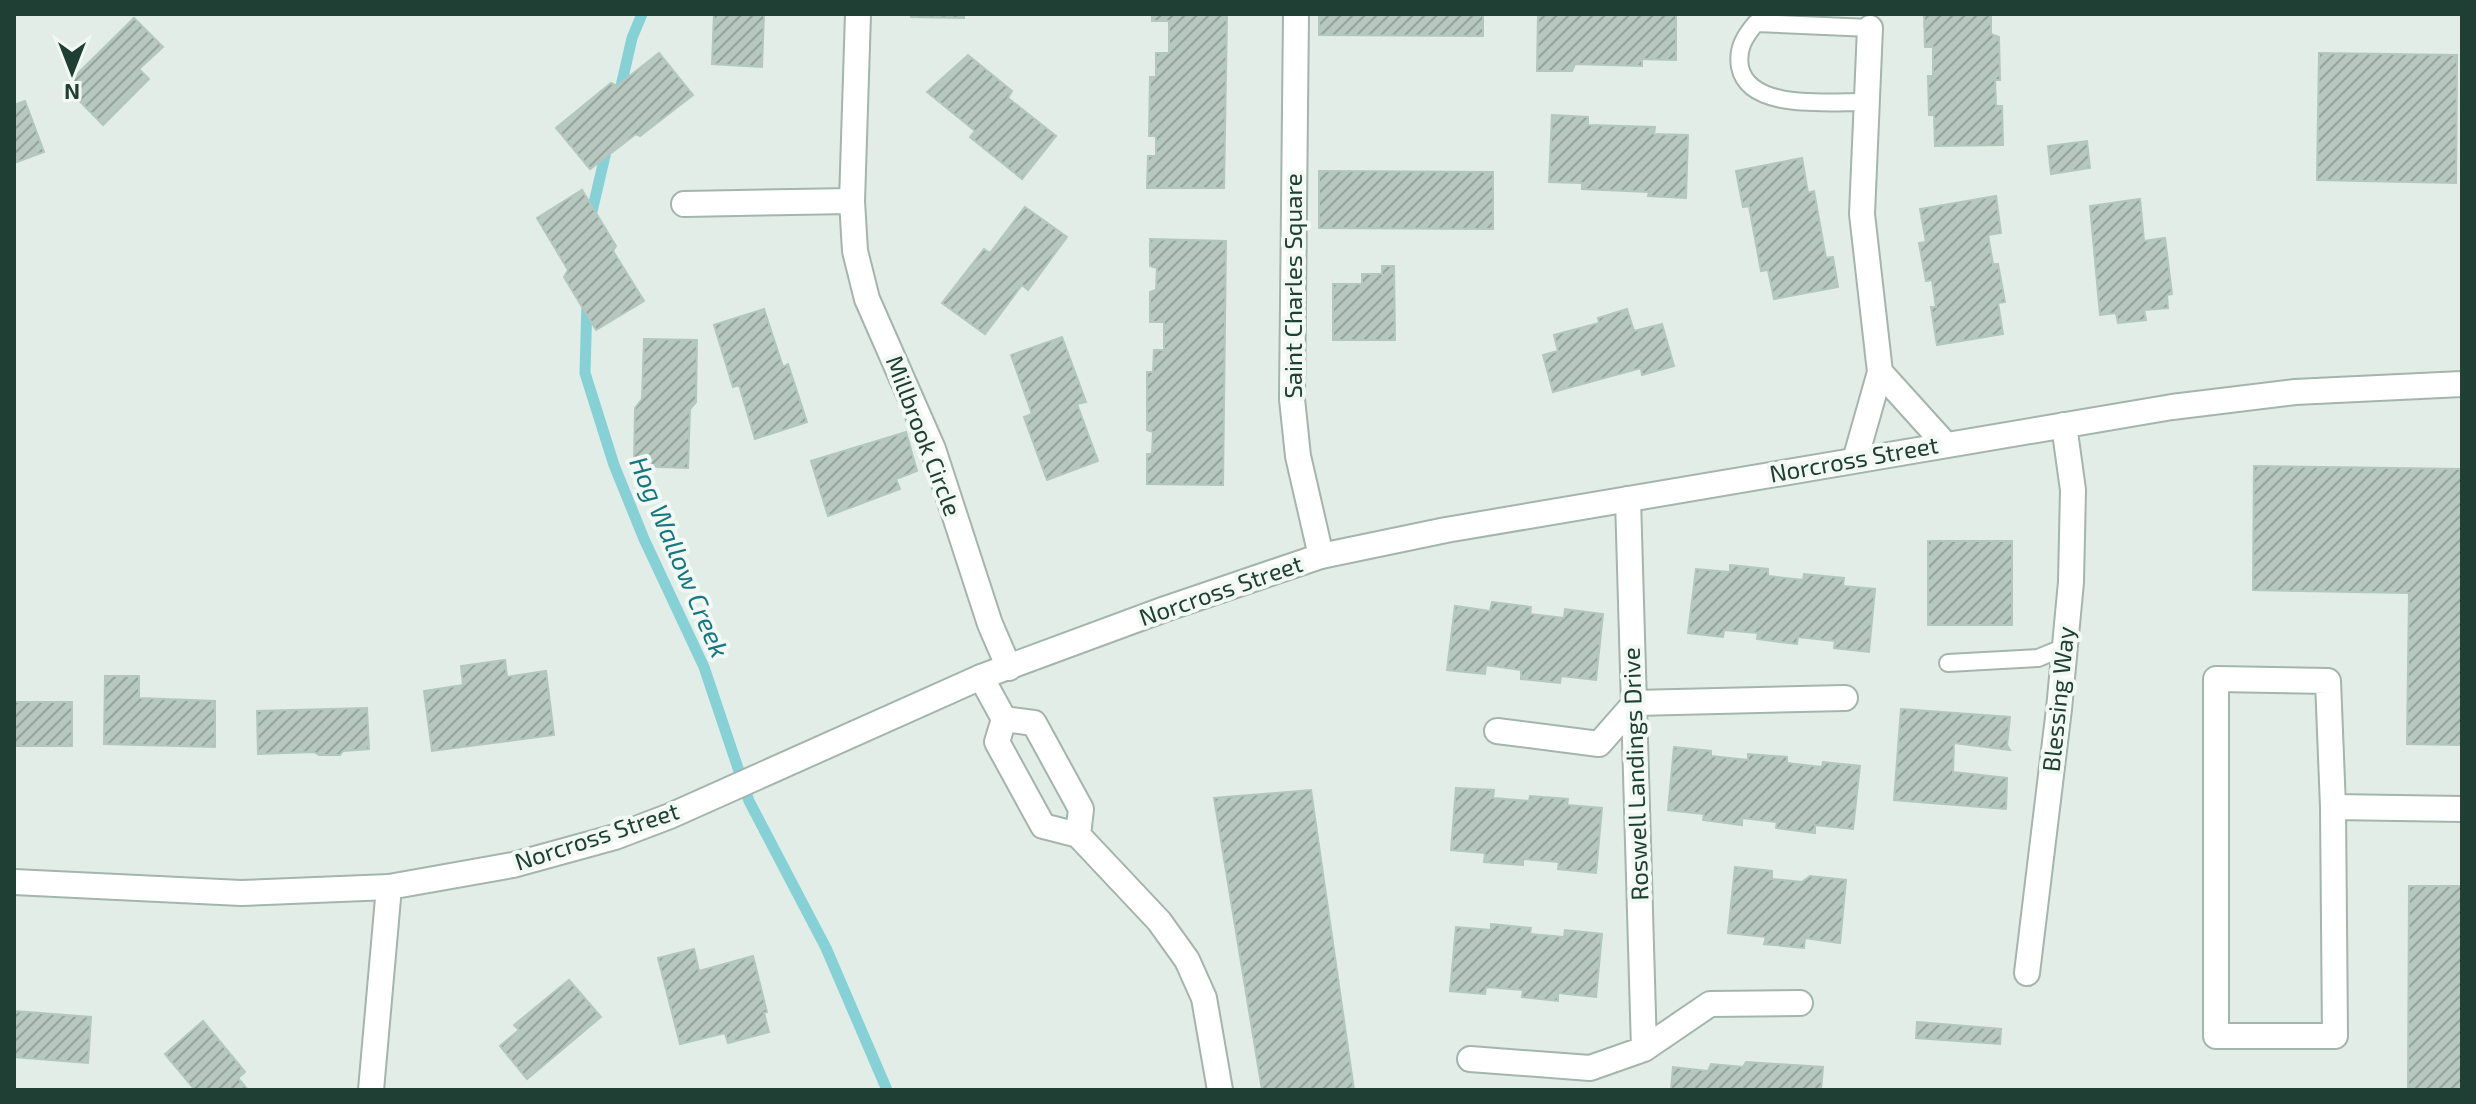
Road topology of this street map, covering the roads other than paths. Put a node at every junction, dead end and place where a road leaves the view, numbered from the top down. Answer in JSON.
{"nodes":[{"id":1,"x":858,"y":14,"type":"edge"},
{"id":2,"x":1296,"y":14,"type":"edge"},
{"id":3,"x":1870,"y":28,"type":"joint"},
{"id":4,"x":1867,"y":102,"type":"junction"},
{"id":5,"x":852,"y":201,"type":"junction"},
{"id":6,"x":684,"y":204,"type":"dead end"},
{"id":7,"x":1880,"y":372,"type":"junction"},
{"id":8,"x":2462,"y":384,"type":"edge"},
{"id":9,"x":2064,"y":425,"type":"junction"},
{"id":10,"x":1946,"y":445,"type":"junction"},
{"id":11,"x":1855,"y":460,"type":"junction"},
{"id":12,"x":1628,"y":499,"type":"junction"},
{"id":13,"x":1321,"y":556,"type":"junction"},
{"id":14,"x":2065,"y":647,"type":"junction"},
{"id":15,"x":1948,"y":663,"type":"dead end"},
{"id":16,"x":1009,"y":668,"type":"junction"},
{"id":17,"x":981,"y":677,"type":"junction"},
{"id":18,"x":1845,"y":698,"type":"dead end"},
{"id":19,"x":1635,"y":703,"type":"junction"},
{"id":20,"x":1004,"y":719,"type":"junction"},
{"id":21,"x":1497,"y":731,"type":"dead end"},
{"id":22,"x":1058,"y":766,"type":"junction"},
{"id":23,"x":1020,"y":784,"type":"junction"},
{"id":24,"x":2333,"y":807,"type":"junction"},
{"id":25,"x":2462,"y":809,"type":"edge"},
{"id":26,"x":1078,"y":835,"type":"junction"},
{"id":27,"x":14,"y":882,"type":"edge"},
{"id":28,"x":389,"y":887,"type":"junction"},
{"id":29,"x":2027,"y":973,"type":"dead end"},
{"id":30,"x":1800,"y":1003,"type":"dead end"},
{"id":31,"x":1644,"y":1049,"type":"junction"},
{"id":32,"x":1470,"y":1059,"type":"dead end"},
{"id":33,"x":371,"y":1090,"type":"edge"},
{"id":34,"x":1220,"y":1090,"type":"edge"}],
"edges":[{"from":1,"to":5,"type":"street","name":"Millbrook Circle"},
{"from":2,"to":13,"type":"street","name":"Saint Charles Square"},
{"from":3,"to":4,"type":"street"},
{"from":3,"to":4,"type":"lane"},
{"from":4,"to":7,"type":"street"},
{"from":5,"to":6,"type":"street"},
{"from":5,"to":16,"type":"street","name":"Millbrook Circle"},
{"from":7,"to":10,"type":"street"},
{"from":7,"to":11,"type":"street"},
{"from":8,"to":9,"type":"street","name":"Norcross Street"},
{"from":9,"to":10,"type":"street","name":"Norcross Street"},
{"from":9,"to":14,"type":"street","name":"Blessing Way"},
{"from":10,"to":11,"type":"street","name":"Norcross Street"},
{"from":11,"to":12,"type":"street","name":"Norcross Street"},
{"from":12,"to":13,"type":"street","name":"Norcross Street"},
{"from":12,"to":19,"type":"street","name":"Roswell Landings Drive"},
{"from":13,"to":16,"type":"street","name":"Norcross Street"},
{"from":14,"to":15,"type":"lane"},
{"from":14,"to":29,"type":"street","name":"Blessing Way"},
{"from":16,"to":17,"type":"street","name":"Norcross Street"},
{"from":17,"to":20,"type":"street"},
{"from":17,"to":28,"type":"street","name":"Norcross Street"},
{"from":18,"to":19,"type":"street"},
{"from":19,"to":21,"type":"street"},
{"from":19,"to":31,"type":"street","name":"Roswell Landings Drive"},
{"from":20,"to":22,"type":"street"},
{"from":20,"to":23,"type":"street"},
{"from":22,"to":23,"type":"street"},
{"from":22,"to":26,"type":"street"},
{"from":23,"to":26,"type":"street"},
{"from":24,"to":24,"type":"street"},
{"from":24,"to":25,"type":"street"},
{"from":26,"to":34,"type":"street"},
{"from":27,"to":28,"type":"street","name":"Norcross Street"},
{"from":28,"to":33,"type":"street"},
{"from":30,"to":31,"type":"street"},
{"from":31,"to":32,"type":"street"}]}
